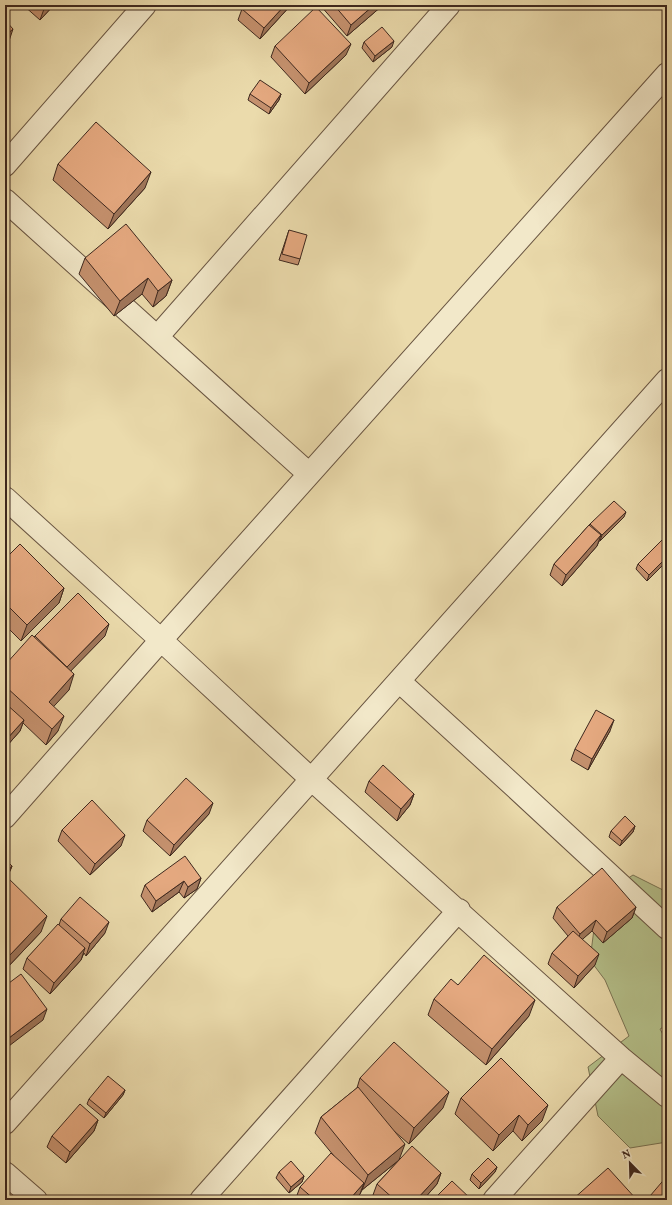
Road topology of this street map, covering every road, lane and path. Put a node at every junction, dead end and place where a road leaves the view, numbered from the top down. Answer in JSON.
{"nodes":[{"id":1,"x":145,"y":5,"type":"edge"},
{"id":2,"x":449,"y":5,"type":"edge"},
{"id":3,"x":667,"y":74,"type":"edge"},
{"id":4,"x":5,"y":165,"type":"edge"},
{"id":5,"x":5,"y":200,"type":"edge"},
{"id":6,"x":158,"y":336,"type":"junction"},
{"id":7,"x":667,"y":380,"type":"edge"},
{"id":8,"x":309,"y":474,"type":"junction"},
{"id":9,"x":7,"y":504,"type":"edge"},
{"id":10,"x":161,"y":640,"type":"junction"},
{"id":11,"x":399,"y":681,"type":"junction"},
{"id":12,"x":311,"y":779,"type":"junction"},
{"id":13,"x":5,"y":817,"type":"edge"},
{"id":14,"x":459,"y":910,"type":"junction"},
{"id":15,"x":667,"y":928,"type":"edge"},
{"id":16,"x":621,"y":1058,"type":"junction"},
{"id":17,"x":667,"y":1096,"type":"edge"},
{"id":18,"x":5,"y":1123,"type":"edge"},
{"id":19,"x":5,"y":1173,"type":"edge"},
{"id":20,"x":36,"y":1200,"type":"edge"},
{"id":21,"x":201,"y":1200,"type":"edge"},
{"id":22,"x":494,"y":1200,"type":"edge"}],
"edges":[{"from":1,"to":4,"type":"street"},
{"from":2,"to":6,"type":"street"},
{"from":3,"to":8,"type":"street"},
{"from":5,"to":6,"type":"street"},
{"from":6,"to":8,"type":"street"},
{"from":7,"to":11,"type":"street"},
{"from":8,"to":10,"type":"street"},
{"from":9,"to":10,"type":"street"},
{"from":10,"to":12,"type":"street"},
{"from":10,"to":13,"type":"street"},
{"from":11,"to":12,"type":"street"},
{"from":11,"to":15,"type":"street"},
{"from":12,"to":14,"type":"street"},
{"from":12,"to":18,"type":"street"},
{"from":14,"to":16,"type":"street"},
{"from":14,"to":21,"type":"street"},
{"from":16,"to":17,"type":"street"},
{"from":16,"to":22,"type":"street"},
{"from":19,"to":20,"type":"street"}]}
